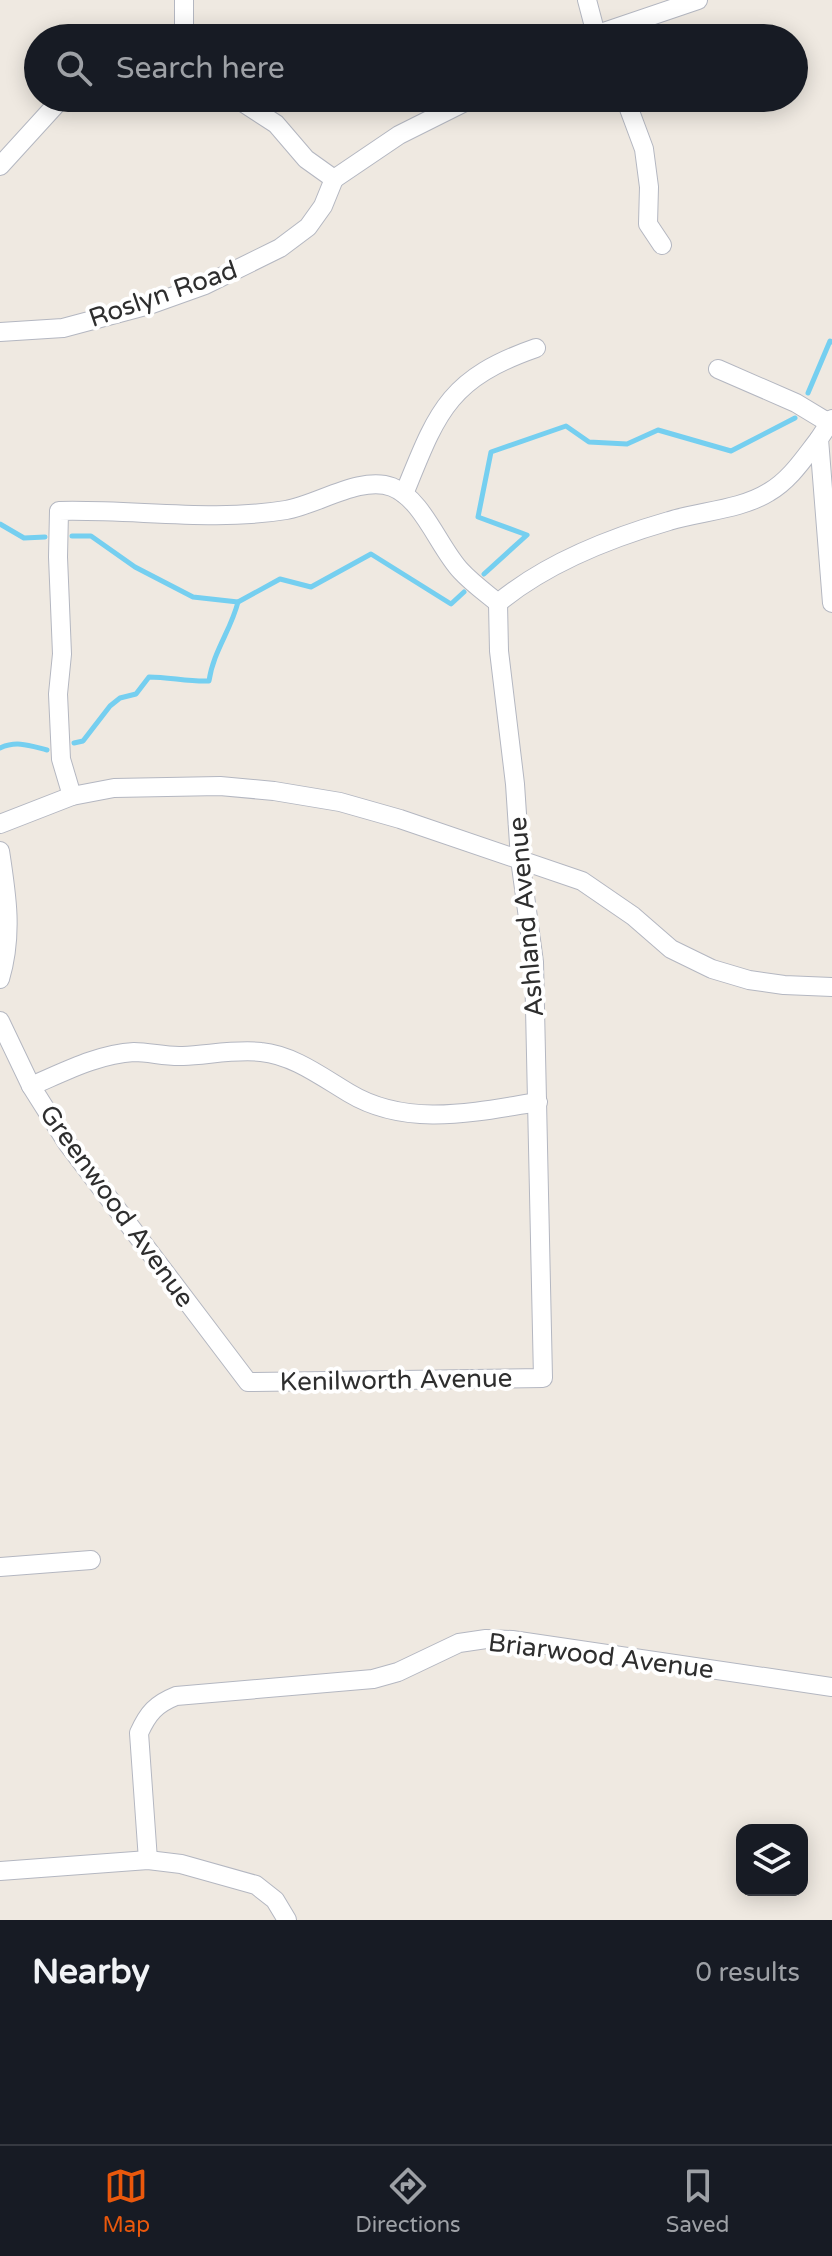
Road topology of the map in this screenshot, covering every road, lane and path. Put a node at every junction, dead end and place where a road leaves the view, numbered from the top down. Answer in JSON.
{"nodes":[{"id":1,"x":184,"y":0,"type":"edge"},
{"id":2,"x":587,"y":0,"type":"edge"},
{"id":3,"x":698,"y":0,"type":"edge"},
{"id":4,"x":184,"y":24,"type":"edge"},
{"id":5,"x":591,"y":24,"type":"edge"},
{"id":6,"x":628,"y":24,"type":"edge"},
{"id":7,"x":49,"y":112,"type":"edge"},
{"id":8,"x":258,"y":112,"type":"edge"},
{"id":9,"x":445,"y":112,"type":"edge"},
{"id":10,"x":630,"y":112,"type":"edge"},
{"id":11,"x":0,"y":166,"type":"edge"},
{"id":12,"x":334,"y":179,"type":"junction"},
{"id":13,"x":662,"y":245,"type":"dead end"},
{"id":14,"x":0,"y":332,"type":"edge"},
{"id":15,"x":536,"y":348,"type":"dead end"},
{"id":16,"x":718,"y":369,"type":"dead end"},
{"id":17,"x":827,"y":427,"type":"edge"},
{"id":18,"x":404,"y":494,"type":"junction"},
{"id":19,"x":498,"y":603,"type":"junction"},
{"id":20,"x":832,"y":603,"type":"edge"},
{"id":21,"x":72,"y":796,"type":"junction"},
{"id":22,"x":0,"y":824,"type":"edge"},
{"id":23,"x":0,"y":851,"type":"edge"},
{"id":24,"x":520,"y":859,"type":"junction"},
{"id":25,"x":0,"y":979,"type":"edge"},
{"id":26,"x":832,"y":987,"type":"edge"},
{"id":27,"x":0,"y":1021,"type":"edge"},
{"id":28,"x":31,"y":1086,"type":"junction"},
{"id":29,"x":538,"y":1102,"type":"junction"},
{"id":30,"x":543,"y":1378,"type":"joint"},
{"id":31,"x":248,"y":1382,"type":"joint"},
{"id":32,"x":91,"y":1560,"type":"dead end"},
{"id":33,"x":0,"y":1567,"type":"edge"},
{"id":34,"x":832,"y":1687,"type":"edge"},
{"id":35,"x":148,"y":1860,"type":"junction"},
{"id":36,"x":0,"y":1871,"type":"edge"},
{"id":37,"x":287,"y":1920,"type":"edge"}],
"edges":[{"from":1,"to":4,"type":"street"},
{"from":2,"to":5,"type":"street"},
{"from":3,"to":6,"type":"street"},
{"from":7,"to":11,"type":"street"},
{"from":8,"to":12,"type":"street"},
{"from":9,"to":12,"type":"street"},
{"from":10,"to":13,"type":"street"},
{"from":12,"to":14,"type":"street","name":"Roslyn Road"},
{"from":15,"to":18,"type":"street"},
{"from":16,"to":17,"type":"street"},
{"from":17,"to":19,"type":"street"},
{"from":17,"to":20,"type":"street"},
{"from":18,"to":19,"type":"street"},
{"from":18,"to":21,"type":"street"},
{"from":19,"to":24,"type":"street","name":"Ashland Avenue"},
{"from":21,"to":22,"type":"street"},
{"from":21,"to":24,"type":"street"},
{"from":23,"to":25,"type":"street"},
{"from":24,"to":26,"type":"street"},
{"from":24,"to":29,"type":"street","name":"Ashland Avenue"},
{"from":27,"to":28,"type":"street","name":"Greenwood Avenue"},
{"from":28,"to":29,"type":"street"},
{"from":28,"to":31,"type":"street","name":"Greenwood Avenue"},
{"from":29,"to":30,"type":"street","name":"Ashland Avenue"},
{"from":30,"to":31,"type":"street","name":"Kenilworth Avenue"},
{"from":32,"to":33,"type":"street"},
{"from":34,"to":35,"type":"street","name":"Briarwood Avenue"},
{"from":35,"to":36,"type":"street"},
{"from":35,"to":37,"type":"street"}]}
